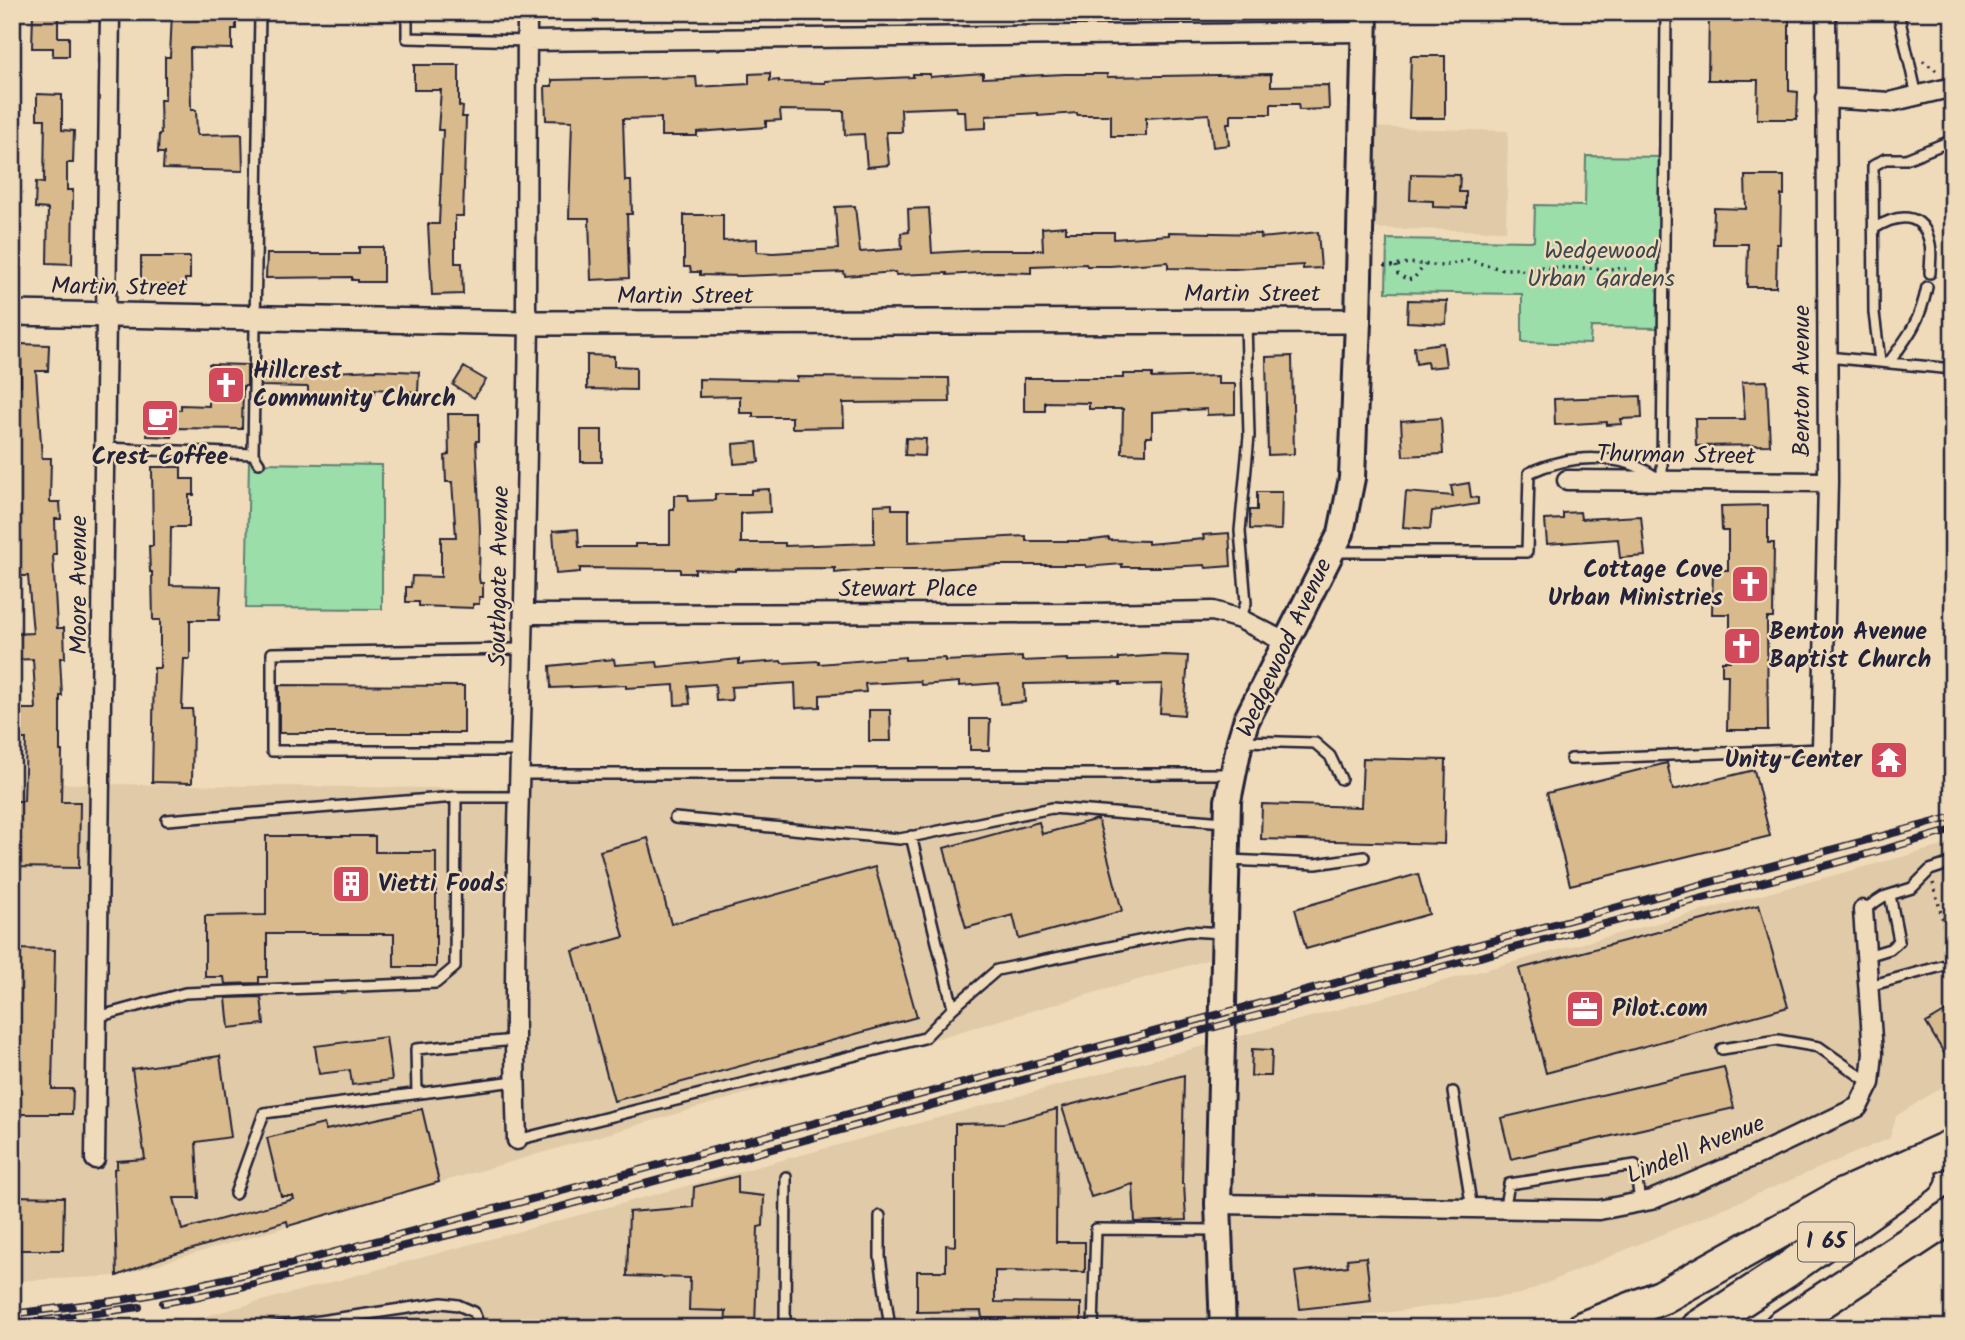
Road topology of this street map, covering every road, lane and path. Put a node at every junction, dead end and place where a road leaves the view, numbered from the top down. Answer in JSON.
{"nodes":[{"id":1,"x":110,"y":12,"type":"edge"},
{"id":2,"x":260,"y":12,"type":"edge"},
{"id":3,"x":407,"y":12,"type":"edge"},
{"id":4,"x":527,"y":12,"type":"edge"},
{"id":5,"x":1666,"y":12,"type":"edge"},
{"id":6,"x":1826,"y":12,"type":"edge"},
{"id":7,"x":1898,"y":12,"type":"edge"},
{"id":8,"x":1364,"y":22,"type":"edge"},
{"id":9,"x":527,"y":41,"type":"junction"},
{"id":10,"x":1953,"y":87,"type":"edge"},
{"id":11,"x":1917,"y":97,"type":"junction"},
{"id":12,"x":1825,"y":98,"type":"junction"},
{"id":13,"x":1953,"y":140,"type":"edge"},
{"id":14,"x":1874,"y":229,"type":"junction"},
{"id":15,"x":1425,"y":265,"type":"junction"},
{"id":16,"x":1384,"y":266,"type":"dead end"},
{"id":17,"x":1396,"y":266,"type":"junction"},
{"id":18,"x":1626,"y":269,"type":"dead end"},
{"id":19,"x":1930,"y":273,"type":"dead end"},
{"id":20,"x":1927,"y":287,"type":"dead end"},
{"id":21,"x":12,"y":313,"type":"edge"},
{"id":22,"x":105,"y":314,"type":"junction"},
{"id":23,"x":255,"y":317,"type":"junction"},
{"id":24,"x":1246,"y":320,"type":"junction"},
{"id":25,"x":1359,"y":321,"type":"junction"},
{"id":26,"x":529,"y":323,"type":"junction"},
{"id":27,"x":1827,"y":357,"type":"junction"},
{"id":28,"x":1885,"y":361,"type":"junction"},
{"id":29,"x":1953,"y":369,"type":"edge"},
{"id":30,"x":104,"y":448,"type":"junction"},
{"id":31,"x":253,"y":454,"type":"junction"},
{"id":32,"x":259,"y":463,"type":"dead end"},
{"id":33,"x":1567,"y":480,"type":"dead end"},
{"id":34,"x":1662,"y":481,"type":"junction"},
{"id":35,"x":1828,"y":482,"type":"junction"},
{"id":36,"x":1331,"y":552,"type":"junction"},
{"id":37,"x":524,"y":614,"type":"junction"},
{"id":38,"x":1240,"y":619,"type":"junction"},
{"id":39,"x":1285,"y":642,"type":"junction"},
{"id":40,"x":523,"y":649,"type":"junction"},
{"id":41,"x":1240,"y":741,"type":"junction"},
{"id":42,"x":1822,"y":749,"type":"joint"},
{"id":43,"x":520,"y":751,"type":"junction"},
{"id":44,"x":1571,"y":759,"type":"dead end"},
{"id":45,"x":520,"y":774,"type":"junction"},
{"id":46,"x":1232,"y":774,"type":"junction"},
{"id":47,"x":1341,"y":779,"type":"dead end"},
{"id":48,"x":456,"y":797,"type":"junction"},
{"id":49,"x":519,"y":797,"type":"junction"},
{"id":50,"x":675,"y":818,"type":"dead end"},
{"id":51,"x":167,"y":820,"type":"dead end"},
{"id":52,"x":1226,"y":822,"type":"junction"},
{"id":53,"x":911,"y":836,"type":"junction"},
{"id":54,"x":1364,"y":857,"type":"dead end"},
{"id":55,"x":1226,"y":860,"type":"junction"},
{"id":56,"x":1948,"y":864,"type":"dead end"},
{"id":57,"x":1930,"y":870,"type":"junction"},
{"id":58,"x":1890,"y":895,"type":"junction"},
{"id":59,"x":1863,"y":910,"type":"joint"},
{"id":60,"x":1225,"y":933,"type":"junction"},
{"id":61,"x":1867,"y":956,"type":"junction"},
{"id":62,"x":1953,"y":961,"type":"edge"},
{"id":63,"x":1869,"y":986,"type":"junction"},
{"id":64,"x":953,"y":1008,"type":"junction"},
{"id":65,"x":97,"y":1017,"type":"junction"},
{"id":66,"x":515,"y":1040,"type":"junction"},
{"id":67,"x":1722,"y":1049,"type":"dead end"},
{"id":68,"x":515,"y":1080,"type":"junction"},
{"id":69,"x":1870,"y":1083,"type":"junction"},
{"id":70,"x":1453,"y":1092,"type":"dead end"},
{"id":71,"x":417,"y":1093,"type":"junction"},
{"id":72,"x":517,"y":1140,"type":"joint"},
{"id":73,"x":1953,"y":1146,"type":"edge"},
{"id":74,"x":1953,"y":1152,"type":"edge"},
{"id":75,"x":96,"y":1159,"type":"dead end"},
{"id":76,"x":786,"y":1177,"type":"dead end"},
{"id":77,"x":235,"y":1194,"type":"dead end"},
{"id":78,"x":1640,"y":1202,"type":"junction"},
{"id":79,"x":1218,"y":1204,"type":"junction"},
{"id":80,"x":1472,"y":1209,"type":"junction"},
{"id":81,"x":1504,"y":1210,"type":"junction"},
{"id":82,"x":1953,"y":1215,"type":"edge"},
{"id":83,"x":880,"y":1216,"type":"dead end"},
{"id":84,"x":1953,"y":1223,"type":"edge"},
{"id":85,"x":1219,"y":1230,"type":"junction"},
{"id":86,"x":272,"y":1328,"type":"edge"},
{"id":87,"x":480,"y":1328,"type":"edge"},
{"id":88,"x":785,"y":1328,"type":"edge"},
{"id":89,"x":890,"y":1328,"type":"edge"},
{"id":90,"x":1093,"y":1328,"type":"edge"},
{"id":91,"x":1223,"y":1328,"type":"edge"},
{"id":92,"x":1584,"y":1328,"type":"edge"},
{"id":93,"x":1698,"y":1328,"type":"edge"},
{"id":94,"x":1781,"y":1328,"type":"edge"},
{"id":95,"x":1815,"y":1328,"type":"edge"}],
"edges":[{"from":1,"to":22,"type":"street","name":"Moore Avenue"},
{"from":2,"to":23,"type":"lane"},
{"from":3,"to":9,"type":"lane"},
{"from":4,"to":9,"type":"street","name":"Southgate Avenue"},
{"from":5,"to":34,"type":"lane"},
{"from":6,"to":12,"type":"street","name":"Benton Avenue"},
{"from":7,"to":11,"type":"lane"},
{"from":8,"to":9,"type":"street"},
{"from":8,"to":25,"type":"main road","name":"Wedgewood Avenue"},
{"from":9,"to":26,"type":"street","name":"Southgate Avenue"},
{"from":10,"to":11,"type":"street"},
{"from":11,"to":12,"type":"street"},
{"from":12,"to":27,"type":"street","name":"Benton Avenue"},
{"from":13,"to":14,"type":"lane"},
{"from":14,"to":19,"type":"lane"},
{"from":14,"to":28,"type":"lane"},
{"from":15,"to":17,"type":"path"},
{"from":15,"to":17,"type":"path"},
{"from":15,"to":18,"type":"path"},
{"from":16,"to":17,"type":"path"},
{"from":20,"to":28,"type":"lane"},
{"from":21,"to":22,"type":"street","name":"Martin Street"},
{"from":22,"to":23,"type":"street","name":"Martin Street"},
{"from":22,"to":30,"type":"street","name":"Moore Avenue"},
{"from":23,"to":26,"type":"street","name":"Martin Street"},
{"from":23,"to":31,"type":"lane"},
{"from":24,"to":25,"type":"street","name":"Martin Street"},
{"from":24,"to":26,"type":"street","name":"Martin Street"},
{"from":24,"to":38,"type":"lane"},
{"from":25,"to":36,"type":"main road","name":"Wedgewood Avenue"},
{"from":26,"to":37,"type":"street","name":"Southgate Avenue"},
{"from":27,"to":28,"type":"lane"},
{"from":27,"to":35,"type":"street","name":"Benton Avenue"},
{"from":28,"to":29,"type":"lane"},
{"from":30,"to":31,"type":"lane"},
{"from":30,"to":65,"type":"street","name":"Moore Avenue"},
{"from":31,"to":32,"type":"lane"},
{"from":33,"to":34,"type":"street","name":"Thurman Street"},
{"from":34,"to":35,"type":"street","name":"Thurman Street"},
{"from":34,"to":36,"type":"lane"},
{"from":35,"to":42,"type":"street","name":"Benton Avenue"},
{"from":36,"to":39,"type":"main road","name":"Wedgewood Avenue"},
{"from":37,"to":38,"type":"street","name":"Stewart Place"},
{"from":37,"to":40,"type":"street","name":"Southgate Avenue"},
{"from":38,"to":39,"type":"street","name":"Stewart Place"},
{"from":39,"to":41,"type":"main road","name":"Wedgewood Avenue"},
{"from":40,"to":43,"type":"street","name":"Southgate Avenue"},
{"from":40,"to":43,"type":"lane"},
{"from":41,"to":46,"type":"main road","name":"Wedgewood Avenue"},
{"from":41,"to":47,"type":"lane"},
{"from":42,"to":44,"type":"lane"},
{"from":43,"to":45,"type":"street","name":"Southgate Avenue"},
{"from":45,"to":46,"type":"lane"},
{"from":45,"to":49,"type":"street","name":"Southgate Avenue"},
{"from":46,"to":52,"type":"main road","name":"Wedgewood Avenue"},
{"from":48,"to":49,"type":"lane"},
{"from":48,"to":51,"type":"lane"},
{"from":48,"to":65,"type":"lane"},
{"from":49,"to":66,"type":"street","name":"Southgate Avenue"},
{"from":50,"to":53,"type":"lane"},
{"from":52,"to":53,"type":"lane"},
{"from":52,"to":55,"type":"main road","name":"Wedgewood Avenue"},
{"from":53,"to":64,"type":"lane"},
{"from":54,"to":55,"type":"lane"},
{"from":55,"to":60,"type":"main road","name":"Wedgewood Avenue"},
{"from":56,"to":57,"type":"lane"},
{"from":57,"to":58,"type":"lane"},
{"from":57,"to":62,"type":"path"},
{"from":58,"to":59,"type":"lane"},
{"from":58,"to":61,"type":"lane"},
{"from":59,"to":61,"type":"street"},
{"from":60,"to":64,"type":"lane"},
{"from":60,"to":79,"type":"main road","name":"Wedgewood Avenue"},
{"from":61,"to":63,"type":"street"},
{"from":62,"to":63,"type":"lane"},
{"from":63,"to":69,"type":"street"},
{"from":64,"to":72,"type":"lane"},
{"from":65,"to":75,"type":"street","name":"Moore Avenue"},
{"from":66,"to":68,"type":"street","name":"Southgate Avenue"},
{"from":66,"to":71,"type":"lane"},
{"from":67,"to":69,"type":"lane"},
{"from":68,"to":71,"type":"lane"},
{"from":68,"to":72,"type":"street","name":"Southgate Avenue"},
{"from":69,"to":78,"type":"street","name":"Lindell Avenue"},
{"from":70,"to":80,"type":"lane"},
{"from":71,"to":77,"type":"lane"},
{"from":73,"to":92,"type":"highway"},
{"from":74,"to":93,"type":"highway","name":"I 65","number":"I 65"},
{"from":76,"to":88,"type":"lane"},
{"from":78,"to":81,"type":"street","name":"Lindell Avenue"},
{"from":78,"to":81,"type":"lane"},
{"from":79,"to":80,"type":"street","name":"Lindell Avenue"},
{"from":79,"to":85,"type":"main road","name":"Wedgewood Avenue"},
{"from":80,"to":81,"type":"street","name":"Lindell Avenue"},
{"from":82,"to":94,"type":"highway","number":"I 65"},
{"from":83,"to":89,"type":"lane"},
{"from":84,"to":95,"type":"highway"},
{"from":85,"to":90,"type":"lane"},
{"from":85,"to":91,"type":"main road","name":"Wedgewood Avenue"},
{"from":86,"to":87,"type":"lane"}]}
